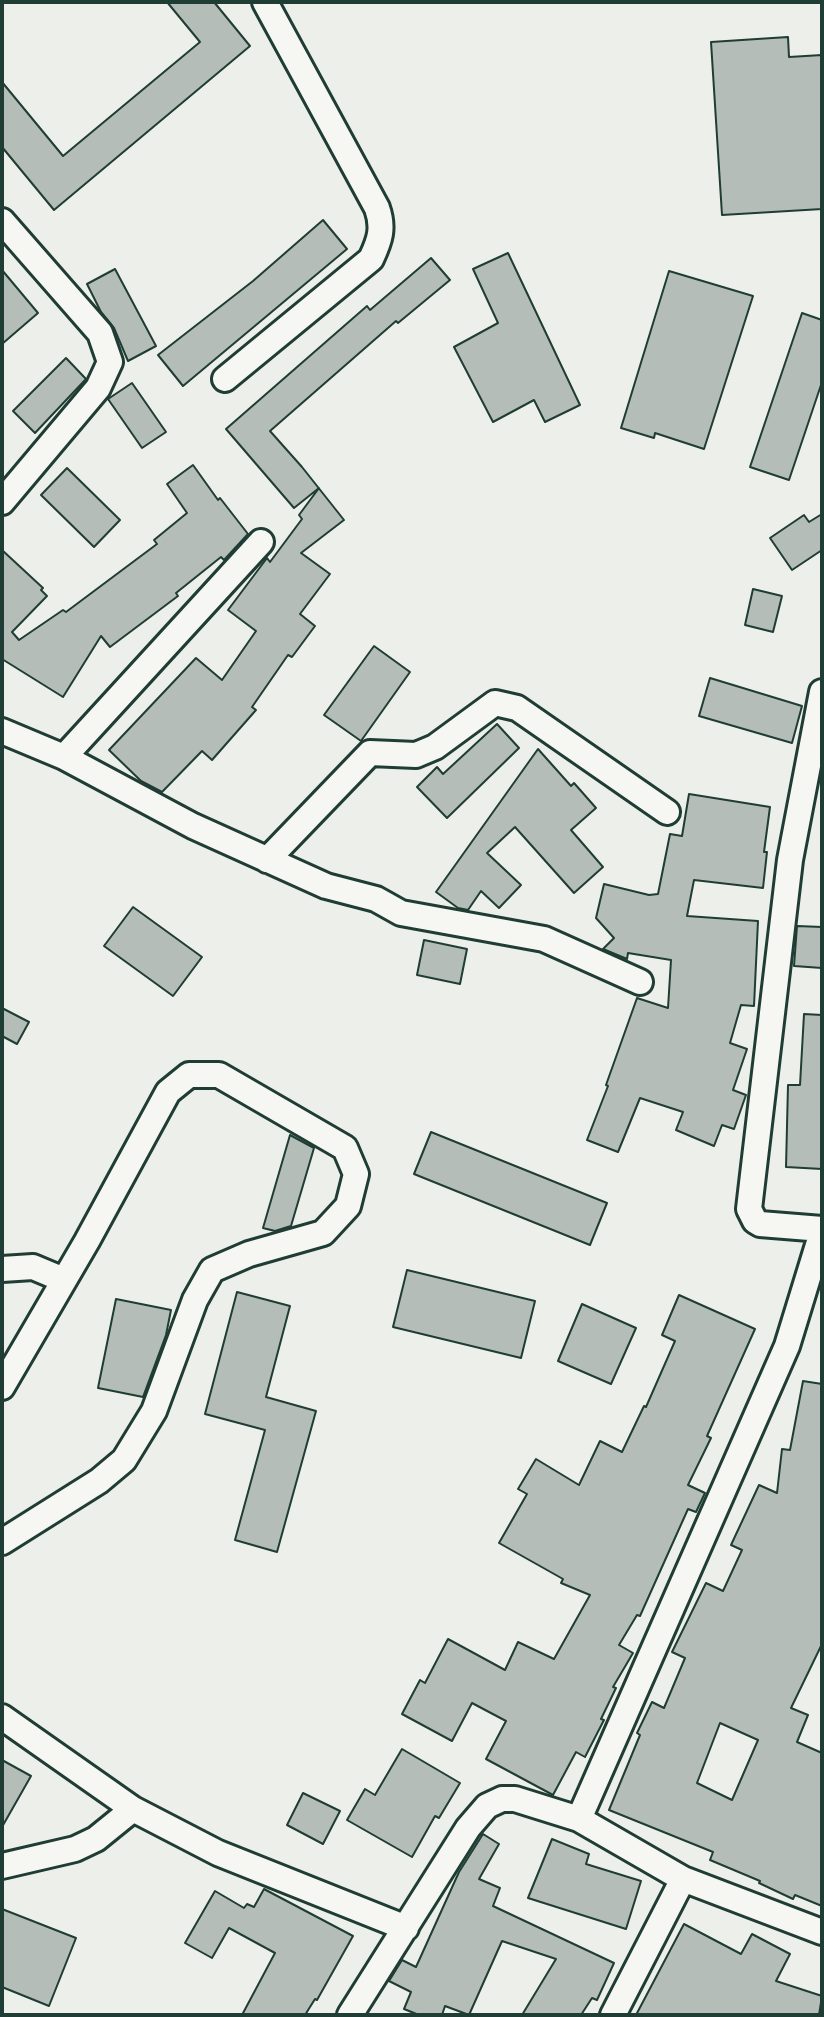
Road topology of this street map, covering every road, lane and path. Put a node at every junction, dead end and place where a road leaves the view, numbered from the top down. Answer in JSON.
{"nodes":[{"id":1,"x":265,"y":2,"type":"edge"},
{"id":2,"x":2,"y":221,"type":"edge"},
{"id":3,"x":225,"y":379,"type":"dead end"},
{"id":4,"x":2,"y":502,"type":"edge"},
{"id":5,"x":261,"y":542,"type":"dead end"},
{"id":6,"x":822,"y":692,"type":"edge"},
{"id":7,"x":2,"y":731,"type":"edge"},
{"id":8,"x":64,"y":757,"type":"junction"},
{"id":9,"x":667,"y":812,"type":"dead end"},
{"id":10,"x":267,"y":860,"type":"junction"},
{"id":11,"x":640,"y":982,"type":"dead end"},
{"id":12,"x":822,"y":1231,"type":"edge"},
{"id":13,"x":2,"y":1269,"type":"edge"},
{"id":14,"x":64,"y":1280,"type":"junction"},
{"id":15,"x":2,"y":1387,"type":"edge"},
{"id":16,"x":2,"y":1542,"type":"edge"},
{"id":17,"x":2,"y":1717,"type":"edge"},
{"id":18,"x":133,"y":1809,"type":"junction"},
{"id":19,"x":579,"y":1819,"type":"junction"},
{"id":20,"x":2,"y":1866,"type":"edge"},
{"id":21,"x":683,"y":1879,"type":"junction"},
{"id":22,"x":406,"y":1928,"type":"junction"},
{"id":23,"x":822,"y":1932,"type":"edge"},
{"id":24,"x":350,"y":2015,"type":"edge"},
{"id":25,"x":613,"y":2015,"type":"edge"}],
"edges":[{"from":1,"to":3,"type":"street"},
{"from":2,"to":4,"type":"street"},
{"from":5,"to":8,"type":"street"},
{"from":6,"to":12,"type":"street"},
{"from":7,"to":8,"type":"street"},
{"from":8,"to":10,"type":"street"},
{"from":9,"to":10,"type":"street"},
{"from":10,"to":11,"type":"street"},
{"from":12,"to":19,"type":"street"},
{"from":13,"to":14,"type":"street"},
{"from":14,"to":15,"type":"street"},
{"from":14,"to":16,"type":"street"},
{"from":17,"to":18,"type":"street"},
{"from":18,"to":20,"type":"street"},
{"from":18,"to":22,"type":"street"},
{"from":19,"to":21,"type":"street"},
{"from":19,"to":22,"type":"street"},
{"from":21,"to":23,"type":"street"},
{"from":21,"to":25,"type":"street"},
{"from":22,"to":24,"type":"street"}]}
